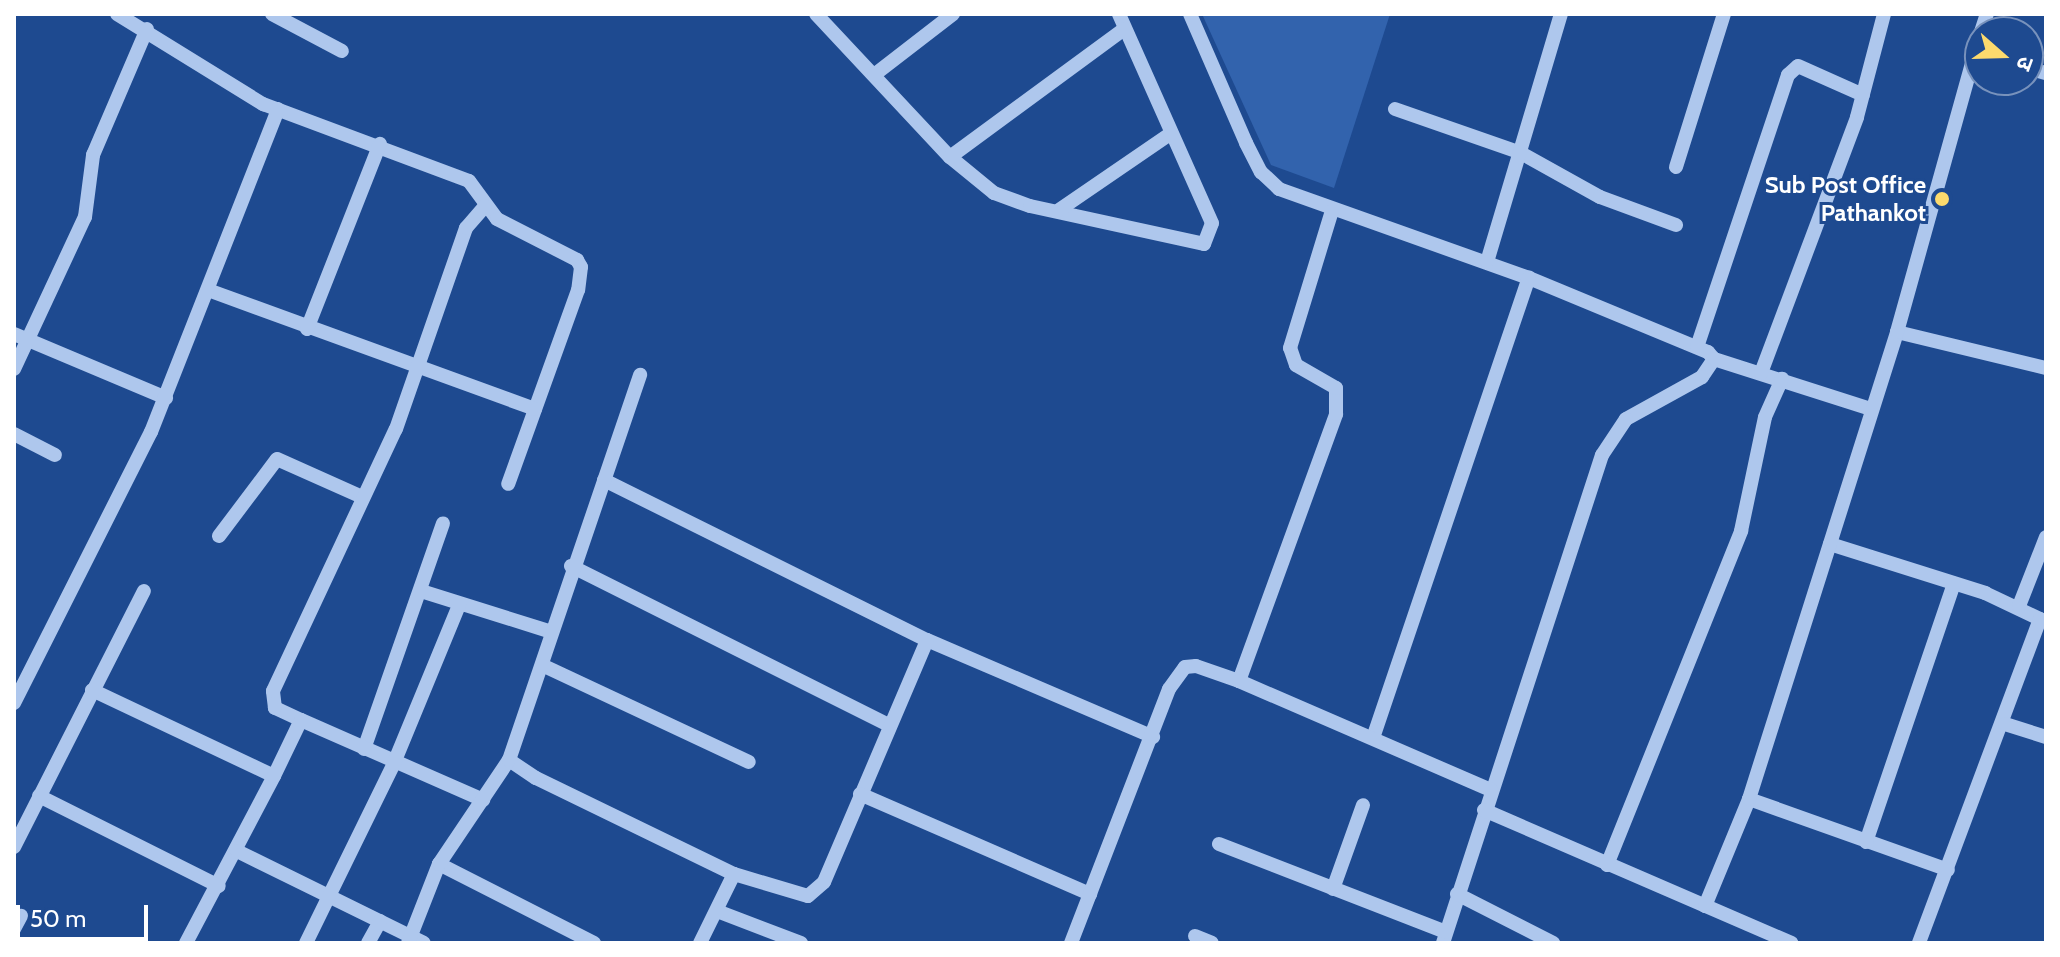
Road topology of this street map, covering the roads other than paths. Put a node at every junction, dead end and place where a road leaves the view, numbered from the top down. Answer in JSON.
{"nodes":[{"id":1,"x":117,"y":14,"type":"edge"},
{"id":2,"x":272,"y":14,"type":"edge"},
{"id":3,"x":816,"y":14,"type":"edge"},
{"id":4,"x":953,"y":14,"type":"edge"},
{"id":5,"x":1119,"y":14,"type":"edge"},
{"id":6,"x":1190,"y":14,"type":"edge"},
{"id":7,"x":1561,"y":14,"type":"edge"},
{"id":8,"x":1724,"y":14,"type":"edge"},
{"id":9,"x":1884,"y":14,"type":"edge"},
{"id":10,"x":147,"y":29,"type":"junction"},
{"id":11,"x":1124,"y":29,"type":"junction"},
{"id":12,"x":342,"y":51,"type":"dead end"},
{"id":13,"x":874,"y":75,"type":"junction"},
{"id":14,"x":1863,"y":95,"type":"junction"},
{"id":15,"x":1966,"y":96,"type":"edge"},
{"id":16,"x":278,"y":109,"type":"junction"},
{"id":17,"x":1395,"y":109,"type":"dead end"},
{"id":18,"x":1170,"y":134,"type":"junction"},
{"id":19,"x":380,"y":144,"type":"junction"},
{"id":20,"x":1521,"y":153,"type":"junction"},
{"id":21,"x":950,"y":157,"type":"junction"},
{"id":22,"x":1676,"y":167,"type":"dead end"},
{"id":23,"x":485,"y":206,"type":"junction"},
{"id":24,"x":1059,"y":210,"type":"junction"},
{"id":25,"x":1332,"y":211,"type":"junction"},
{"id":26,"x":1676,"y":225,"type":"dead end"},
{"id":27,"x":1487,"y":262,"type":"junction"},
{"id":28,"x":1529,"y":278,"type":"junction"},
{"id":29,"x":208,"y":290,"type":"junction"},
{"id":30,"x":307,"y":329,"type":"junction"},
{"id":31,"x":1897,"y":332,"type":"junction"},
{"id":32,"x":14,"y":334,"type":"edge"},
{"id":33,"x":30,"y":341,"type":"junction"},
{"id":34,"x":1697,"y":347,"type":"junction"},
{"id":35,"x":1714,"y":359,"type":"junction"},
{"id":36,"x":419,"y":368,"type":"junction"},
{"id":37,"x":2046,"y":368,"type":"edge"},
{"id":38,"x":14,"y":369,"type":"edge"},
{"id":39,"x":1761,"y":373,"type":"junction"},
{"id":40,"x":640,"y":375,"type":"dead end"},
{"id":41,"x":1782,"y":379,"type":"junction"},
{"id":42,"x":166,"y":398,"type":"junction"},
{"id":43,"x":535,"y":409,"type":"junction"},
{"id":44,"x":1871,"y":409,"type":"junction"},
{"id":45,"x":14,"y":434,"type":"edge"},
{"id":46,"x":55,"y":455,"type":"dead end"},
{"id":47,"x":604,"y":480,"type":"junction"},
{"id":48,"x":508,"y":484,"type":"dead end"},
{"id":49,"x":362,"y":497,"type":"junction"},
{"id":50,"x":443,"y":523,"type":"dead end"},
{"id":51,"x":219,"y":536,"type":"dead end"},
{"id":52,"x":2046,"y":537,"type":"edge"},
{"id":53,"x":1830,"y":544,"type":"junction"},
{"id":54,"x":571,"y":566,"type":"junction"},
{"id":55,"x":1954,"y":584,"type":"junction"},
{"id":56,"x":144,"y":591,"type":"dead end"},
{"id":57,"x":421,"y":591,"type":"junction"},
{"id":58,"x":459,"y":605,"type":"junction"},
{"id":59,"x":2019,"y":606,"type":"junction"},
{"id":60,"x":552,"y":632,"type":"junction"},
{"id":61,"x":927,"y":640,"type":"junction"},
{"id":62,"x":544,"y":666,"type":"junction"},
{"id":63,"x":1239,"y":681,"type":"junction"},
{"id":64,"x":92,"y":690,"type":"junction"},
{"id":65,"x":14,"y":703,"type":"edge"},
{"id":66,"x":301,"y":720,"type":"junction"},
{"id":67,"x":887,"y":724,"type":"junction"},
{"id":68,"x":2005,"y":724,"type":"junction"},
{"id":69,"x":1374,"y":735,"type":"junction"},
{"id":70,"x":1153,"y":737,"type":"junction"},
{"id":71,"x":2046,"y":737,"type":"edge"},
{"id":72,"x":364,"y":749,"type":"junction"},
{"id":73,"x":509,"y":760,"type":"junction"},
{"id":74,"x":749,"y":762,"type":"dead end"},
{"id":75,"x":394,"y":763,"type":"junction"},
{"id":76,"x":274,"y":776,"type":"junction"},
{"id":77,"x":1491,"y":790,"type":"junction"},
{"id":78,"x":860,"y":794,"type":"junction"},
{"id":79,"x":39,"y":796,"type":"junction"},
{"id":80,"x":1749,"y":799,"type":"junction"},
{"id":81,"x":483,"y":800,"type":"junction"},
{"id":82,"x":1363,"y":805,"type":"dead end"},
{"id":83,"x":1484,"y":810,"type":"junction"},
{"id":84,"x":1866,"y":842,"type":"junction"},
{"id":85,"x":1219,"y":844,"type":"dead end"},
{"id":86,"x":14,"y":847,"type":"edge"},
{"id":87,"x":237,"y":851,"type":"junction"},
{"id":88,"x":439,"y":864,"type":"junction"},
{"id":89,"x":1607,"y":865,"type":"junction"},
{"id":90,"x":1948,"y":870,"type":"junction"},
{"id":91,"x":734,"y":874,"type":"junction"},
{"id":92,"x":219,"y":886,"type":"junction"},
{"id":93,"x":1333,"y":889,"type":"junction"},
{"id":94,"x":1090,"y":894,"type":"junction"},
{"id":95,"x":1457,"y":894,"type":"junction"},
{"id":96,"x":330,"y":896,"type":"junction"},
{"id":97,"x":1705,"y":906,"type":"junction"},
{"id":98,"x":717,"y":911,"type":"junction"},
{"id":99,"x":380,"y":921,"type":"junction"},
{"id":100,"x":1195,"y":936,"type":"dead end"},
{"id":101,"x":1445,"y":938,"type":"edge"},
{"id":102,"x":415,"y":941,"type":"edge"},
{"id":103,"x":186,"y":943,"type":"edge"},
{"id":104,"x":306,"y":943,"type":"edge"},
{"id":105,"x":368,"y":943,"type":"edge"},
{"id":106,"x":594,"y":943,"type":"edge"},
{"id":107,"x":700,"y":943,"type":"edge"},
{"id":108,"x":801,"y":943,"type":"edge"},
{"id":109,"x":1071,"y":943,"type":"edge"},
{"id":110,"x":1212,"y":943,"type":"edge"},
{"id":111,"x":1553,"y":943,"type":"edge"},
{"id":112,"x":1791,"y":943,"type":"edge"},
{"id":113,"x":1919,"y":943,"type":"edge"}],
"edges":[{"from":1,"to":10,"type":"street"},
{"from":2,"to":12,"type":"street"},
{"from":3,"to":13,"type":"street"},
{"from":4,"to":13,"type":"street"},
{"from":5,"to":11,"type":"street"},
{"from":6,"to":25,"type":"street"},
{"from":7,"to":20,"type":"street"},
{"from":8,"to":22,"type":"street"},
{"from":9,"to":14,"type":"street"},
{"from":10,"to":16,"type":"street"},
{"from":10,"to":33,"type":"street"},
{"from":11,"to":18,"type":"street"},
{"from":11,"to":21,"type":"street"},
{"from":13,"to":21,"type":"street"},
{"from":14,"to":34,"type":"street"},
{"from":14,"to":39,"type":"street"},
{"from":15,"to":31,"type":"street"},
{"from":16,"to":19,"type":"street"},
{"from":16,"to":29,"type":"street"},
{"from":17,"to":20,"type":"street"},
{"from":18,"to":24,"type":"street"},
{"from":18,"to":24,"type":"street"},
{"from":19,"to":23,"type":"street"},
{"from":19,"to":30,"type":"street"},
{"from":20,"to":26,"type":"street"},
{"from":20,"to":27,"type":"street"},
{"from":21,"to":24,"type":"street"},
{"from":23,"to":36,"type":"street"},
{"from":23,"to":43,"type":"street"},
{"from":25,"to":27,"type":"street"},
{"from":25,"to":63,"type":"street"},
{"from":27,"to":28,"type":"street"},
{"from":28,"to":34,"type":"street"},
{"from":28,"to":69,"type":"street"},
{"from":29,"to":30,"type":"street"},
{"from":29,"to":42,"type":"street"},
{"from":30,"to":36,"type":"street"},
{"from":31,"to":37,"type":"street"},
{"from":31,"to":44,"type":"street"},
{"from":32,"to":33,"type":"street"},
{"from":33,"to":38,"type":"street"},
{"from":33,"to":42,"type":"street"},
{"from":34,"to":35,"type":"street"},
{"from":35,"to":39,"type":"street"},
{"from":35,"to":77,"type":"street"},
{"from":36,"to":43,"type":"street"},
{"from":36,"to":49,"type":"street"},
{"from":39,"to":41,"type":"street"},
{"from":40,"to":47,"type":"street"},
{"from":41,"to":44,"type":"street"},
{"from":41,"to":89,"type":"street"},
{"from":42,"to":65,"type":"street"},
{"from":43,"to":48,"type":"street"},
{"from":44,"to":53,"type":"street"},
{"from":45,"to":46,"type":"street"},
{"from":47,"to":54,"type":"street"},
{"from":47,"to":61,"type":"street"},
{"from":49,"to":51,"type":"street"},
{"from":49,"to":66,"type":"street"},
{"from":50,"to":57,"type":"street"},
{"from":52,"to":59,"type":"street"},
{"from":53,"to":55,"type":"street"},
{"from":53,"to":80,"type":"street"},
{"from":54,"to":60,"type":"street"},
{"from":54,"to":67,"type":"street"},
{"from":55,"to":59,"type":"street"},
{"from":55,"to":84,"type":"street"},
{"from":56,"to":64,"type":"street"},
{"from":57,"to":58,"type":"street"},
{"from":57,"to":72,"type":"street"},
{"from":58,"to":60,"type":"street"},
{"from":58,"to":75,"type":"street"},
{"from":59,"to":68,"type":"street"},
{"from":60,"to":62,"type":"street"},
{"from":61,"to":67,"type":"street"},
{"from":61,"to":70,"type":"street"},
{"from":62,"to":73,"type":"street"},
{"from":62,"to":74,"type":"street"},
{"from":63,"to":69,"type":"street"},
{"from":63,"to":70,"type":"street"},
{"from":64,"to":76,"type":"street"},
{"from":64,"to":79,"type":"street"},
{"from":66,"to":72,"type":"street"},
{"from":66,"to":76,"type":"street"},
{"from":67,"to":78,"type":"street"},
{"from":68,"to":71,"type":"street"},
{"from":68,"to":90,"type":"street"},
{"from":69,"to":77,"type":"street"},
{"from":70,"to":94,"type":"street"},
{"from":72,"to":75,"type":"street"},
{"from":73,"to":81,"type":"street"},
{"from":73,"to":91,"type":"street"},
{"from":75,"to":81,"type":"street"},
{"from":75,"to":96,"type":"street"},
{"from":76,"to":87,"type":"street"},
{"from":77,"to":83,"type":"street"},
{"from":78,"to":91,"type":"street"},
{"from":78,"to":94,"type":"street"},
{"from":79,"to":86,"type":"street"},
{"from":79,"to":92,"type":"street"},
{"from":80,"to":84,"type":"street"},
{"from":80,"to":97,"type":"street"},
{"from":81,"to":88,"type":"street"},
{"from":82,"to":93,"type":"street"},
{"from":83,"to":89,"type":"street"},
{"from":83,"to":95,"type":"street"},
{"from":84,"to":90,"type":"street"},
{"from":85,"to":93,"type":"street"},
{"from":87,"to":92,"type":"street"},
{"from":87,"to":96,"type":"street"},
{"from":88,"to":102,"type":"street"},
{"from":88,"to":106,"type":"street"},
{"from":89,"to":97,"type":"street"},
{"from":90,"to":113,"type":"street"},
{"from":91,"to":98,"type":"street"},
{"from":92,"to":103,"type":"street"},
{"from":93,"to":101,"type":"street"},
{"from":94,"to":109,"type":"street"},
{"from":95,"to":101,"type":"street"},
{"from":95,"to":111,"type":"street"},
{"from":96,"to":99,"type":"street"},
{"from":96,"to":104,"type":"street"},
{"from":97,"to":112,"type":"street"},
{"from":98,"to":107,"type":"street"},
{"from":98,"to":108,"type":"street"},
{"from":99,"to":102,"type":"street"},
{"from":99,"to":105,"type":"street"},
{"from":100,"to":110,"type":"street"}]}
